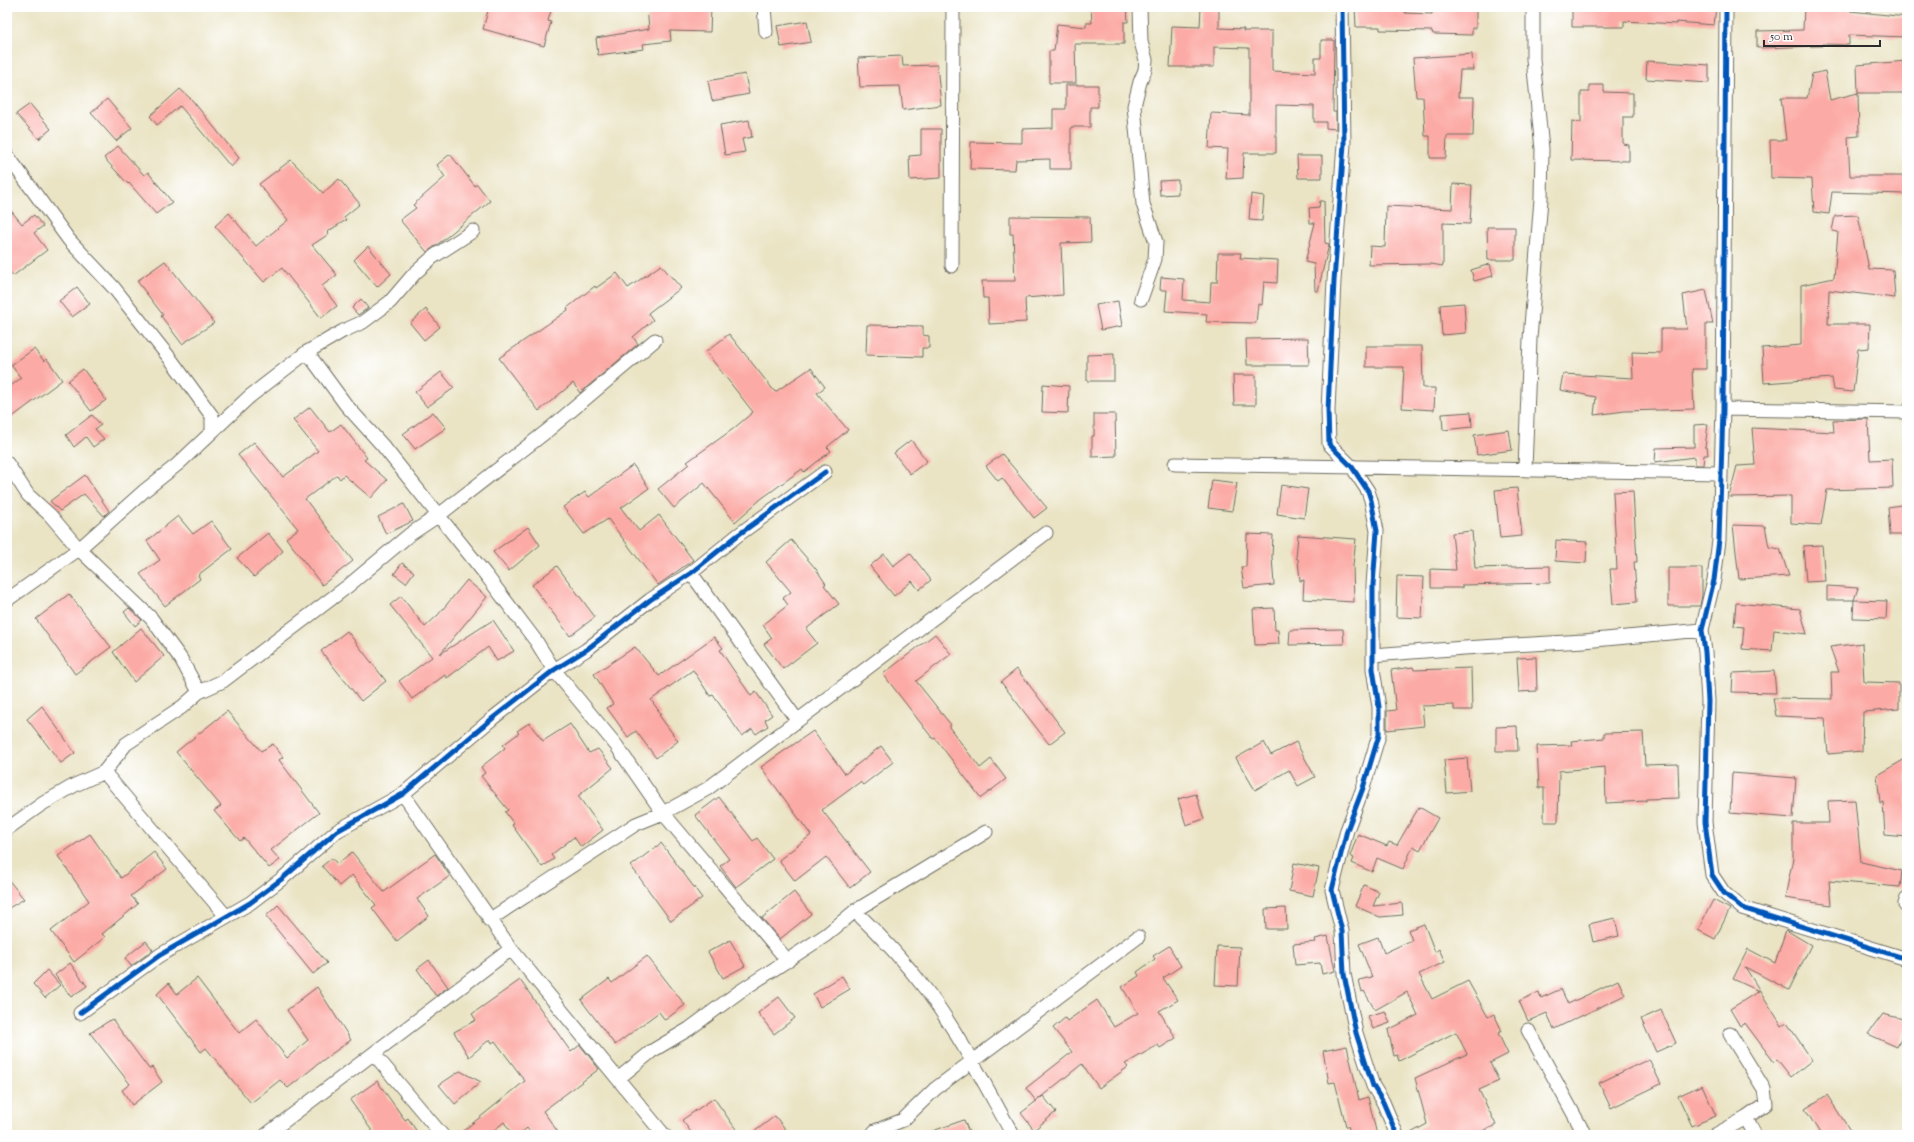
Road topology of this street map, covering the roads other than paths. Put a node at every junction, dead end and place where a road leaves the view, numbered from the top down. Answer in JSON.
{"nodes":[{"id":1,"x":764,"y":7,"type":"edge"},
{"id":2,"x":953,"y":7,"type":"edge"},
{"id":3,"x":1140,"y":7,"type":"edge"},
{"id":4,"x":1342,"y":7,"type":"edge"},
{"id":5,"x":1533,"y":7,"type":"edge"},
{"id":6,"x":1726,"y":7,"type":"edge"},
{"id":7,"x":766,"y":32,"type":"dead end"},
{"id":8,"x":7,"y":154,"type":"edge"},
{"id":9,"x":473,"y":231,"type":"dead end"},
{"id":10,"x":952,"y":266,"type":"dead end"},
{"id":11,"x":1142,"y":299,"type":"dead end"},
{"id":12,"x":655,"y":340,"type":"dead end"},
{"id":13,"x":307,"y":352,"type":"junction"},
{"id":14,"x":1723,"y":409,"type":"junction"},
{"id":15,"x":1907,"y":412,"type":"edge"},
{"id":16,"x":212,"y":431,"type":"junction"},
{"id":17,"x":7,"y":463,"type":"edge"},
{"id":18,"x":1175,"y":464,"type":"dead end"},
{"id":19,"x":1352,"y":467,"type":"junction"},
{"id":20,"x":1525,"y":469,"type":"junction"},
{"id":21,"x":825,"y":472,"type":"dead end"},
{"id":22,"x":1721,"y":473,"type":"junction"},
{"id":23,"x":439,"y":515,"type":"junction"},
{"id":24,"x":1046,"y":533,"type":"dead end"},
{"id":25,"x":79,"y":549,"type":"junction"},
{"id":26,"x":691,"y":573,"type":"junction"},
{"id":27,"x":7,"y":600,"type":"edge"},
{"id":28,"x":1702,"y":630,"type":"junction"},
{"id":29,"x":1373,"y":655,"type":"junction"},
{"id":30,"x":554,"y":670,"type":"junction"},
{"id":31,"x":199,"y":692,"type":"junction"},
{"id":32,"x":797,"y":720,"type":"junction"},
{"id":33,"x":104,"y":772,"type":"junction"},
{"id":34,"x":403,"y":794,"type":"junction"},
{"id":35,"x":663,"y":814,"type":"junction"},
{"id":36,"x":7,"y":830,"type":"edge"},
{"id":37,"x":986,"y":832,"type":"dead end"},
{"id":38,"x":855,"y":911,"type":"junction"},
{"id":39,"x":226,"y":916,"type":"junction"},
{"id":40,"x":489,"y":920,"type":"junction"},
{"id":41,"x":1138,"y":937,"type":"dead end"},
{"id":42,"x":511,"y":949,"type":"junction"},
{"id":43,"x":1907,"y":959,"type":"edge"},
{"id":44,"x":788,"y":961,"type":"junction"},
{"id":45,"x":80,"y":1013,"type":"dead end"},
{"id":46,"x":1528,"y":1030,"type":"dead end"},
{"id":47,"x":1730,"y":1034,"type":"dead end"},
{"id":48,"x":374,"y":1054,"type":"junction"},
{"id":49,"x":973,"y":1062,"type":"junction"},
{"id":50,"x":619,"y":1078,"type":"junction"},
{"id":51,"x":1746,"y":1118,"type":"junction"},
{"id":52,"x":266,"y":1135,"type":"edge"},
{"id":53,"x":442,"y":1135,"type":"edge"},
{"id":54,"x":664,"y":1135,"type":"edge"},
{"id":55,"x":872,"y":1135,"type":"edge"},
{"id":56,"x":1013,"y":1135,"type":"edge"},
{"id":57,"x":1397,"y":1135,"type":"edge"},
{"id":58,"x":1585,"y":1135,"type":"edge"},
{"id":59,"x":1715,"y":1135,"type":"edge"},
{"id":60,"x":1755,"y":1135,"type":"edge"}],
"edges":[{"from":1,"to":7,"type":"street"},
{"from":2,"to":10,"type":"street"},
{"from":3,"to":11,"type":"street"},
{"from":4,"to":19,"type":"street"},
{"from":5,"to":20,"type":"street"},
{"from":6,"to":14,"type":"street"},
{"from":8,"to":16,"type":"street"},
{"from":9,"to":13,"type":"street"},
{"from":12,"to":23,"type":"street"},
{"from":13,"to":16,"type":"street"},
{"from":13,"to":23,"type":"street"},
{"from":14,"to":15,"type":"street"},
{"from":14,"to":22,"type":"street"},
{"from":16,"to":25,"type":"street"},
{"from":17,"to":25,"type":"street"},
{"from":18,"to":19,"type":"street"},
{"from":19,"to":20,"type":"street"},
{"from":19,"to":29,"type":"street"},
{"from":20,"to":22,"type":"street"},
{"from":21,"to":26,"type":"street"},
{"from":22,"to":28,"type":"street"},
{"from":23,"to":30,"type":"street"},
{"from":23,"to":31,"type":"street"},
{"from":24,"to":32,"type":"street"},
{"from":25,"to":27,"type":"street"},
{"from":25,"to":31,"type":"street"},
{"from":26,"to":30,"type":"street"},
{"from":26,"to":32,"type":"street"},
{"from":28,"to":29,"type":"street"},
{"from":28,"to":43,"type":"street"},
{"from":29,"to":57,"type":"street"},
{"from":30,"to":34,"type":"street"},
{"from":30,"to":35,"type":"street"},
{"from":31,"to":33,"type":"street"},
{"from":32,"to":35,"type":"street"},
{"from":33,"to":36,"type":"street"},
{"from":33,"to":39,"type":"street"},
{"from":34,"to":39,"type":"street"},
{"from":34,"to":40,"type":"street"},
{"from":35,"to":40,"type":"street"},
{"from":35,"to":44,"type":"street"},
{"from":37,"to":38,"type":"street"},
{"from":38,"to":44,"type":"street"},
{"from":38,"to":49,"type":"street"},
{"from":39,"to":45,"type":"street"},
{"from":40,"to":42,"type":"street"},
{"from":41,"to":49,"type":"street"},
{"from":42,"to":48,"type":"street"},
{"from":42,"to":50,"type":"street"},
{"from":44,"to":50,"type":"street"},
{"from":46,"to":58,"type":"street"},
{"from":47,"to":51,"type":"street"},
{"from":48,"to":52,"type":"street"},
{"from":48,"to":53,"type":"street"},
{"from":49,"to":55,"type":"street"},
{"from":49,"to":56,"type":"street"},
{"from":50,"to":54,"type":"street"},
{"from":51,"to":59,"type":"street"},
{"from":51,"to":60,"type":"street"}]}
